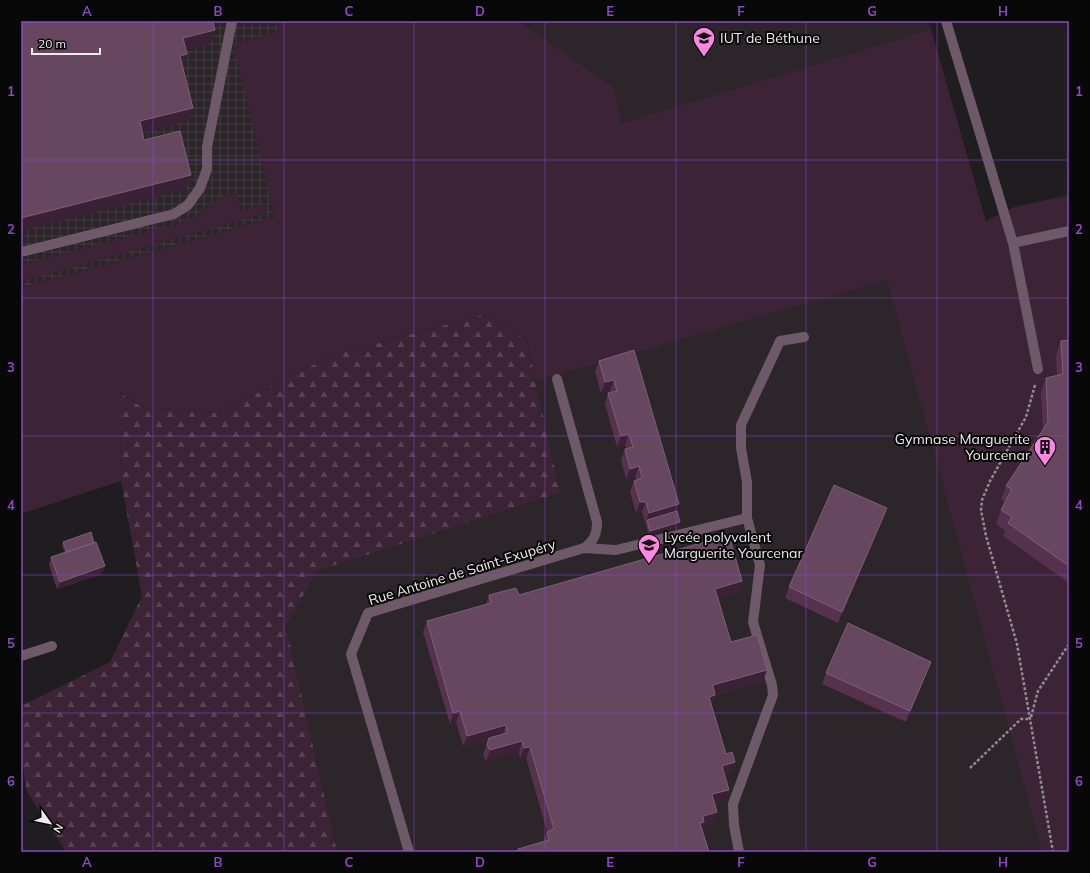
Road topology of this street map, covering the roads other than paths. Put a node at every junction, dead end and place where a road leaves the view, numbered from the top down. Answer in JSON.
{"nodes":[{"id":1,"x":232,"y":21,"type":"edge"},
{"id":2,"x":946,"y":21,"type":"edge"},
{"id":3,"x":1069,"y":231,"type":"edge"},
{"id":4,"x":1013,"y":243,"type":"junction"},
{"id":5,"x":21,"y":252,"type":"edge"},
{"id":6,"x":804,"y":337,"type":"dead end"},
{"id":7,"x":1038,"y":369,"type":"road end"},
{"id":8,"x":557,"y":379,"type":"dead end"},
{"id":9,"x":747,"y":518,"type":"junction"},
{"id":10,"x":584,"y":548,"type":"junction"},
{"id":11,"x":52,"y":646,"type":"dead end"},
{"id":12,"x":21,"y":656,"type":"edge"},
{"id":13,"x":409,"y":852,"type":"edge"},
{"id":14,"x":739,"y":852,"type":"edge"}],
"edges":[{"from":1,"to":5,"type":"street"},
{"from":2,"to":4,"type":"street"},
{"from":3,"to":4,"type":"street"},
{"from":4,"to":7,"type":"street"},
{"from":6,"to":9,"type":"street"},
{"from":8,"to":10,"type":"street"},
{"from":9,"to":10,"type":"street"},
{"from":9,"to":14,"type":"street"},
{"from":10,"to":13,"type":"street","name":"Rue Antoine de Saint-Exupéry"},
{"from":11,"to":12,"type":"street"}]}
